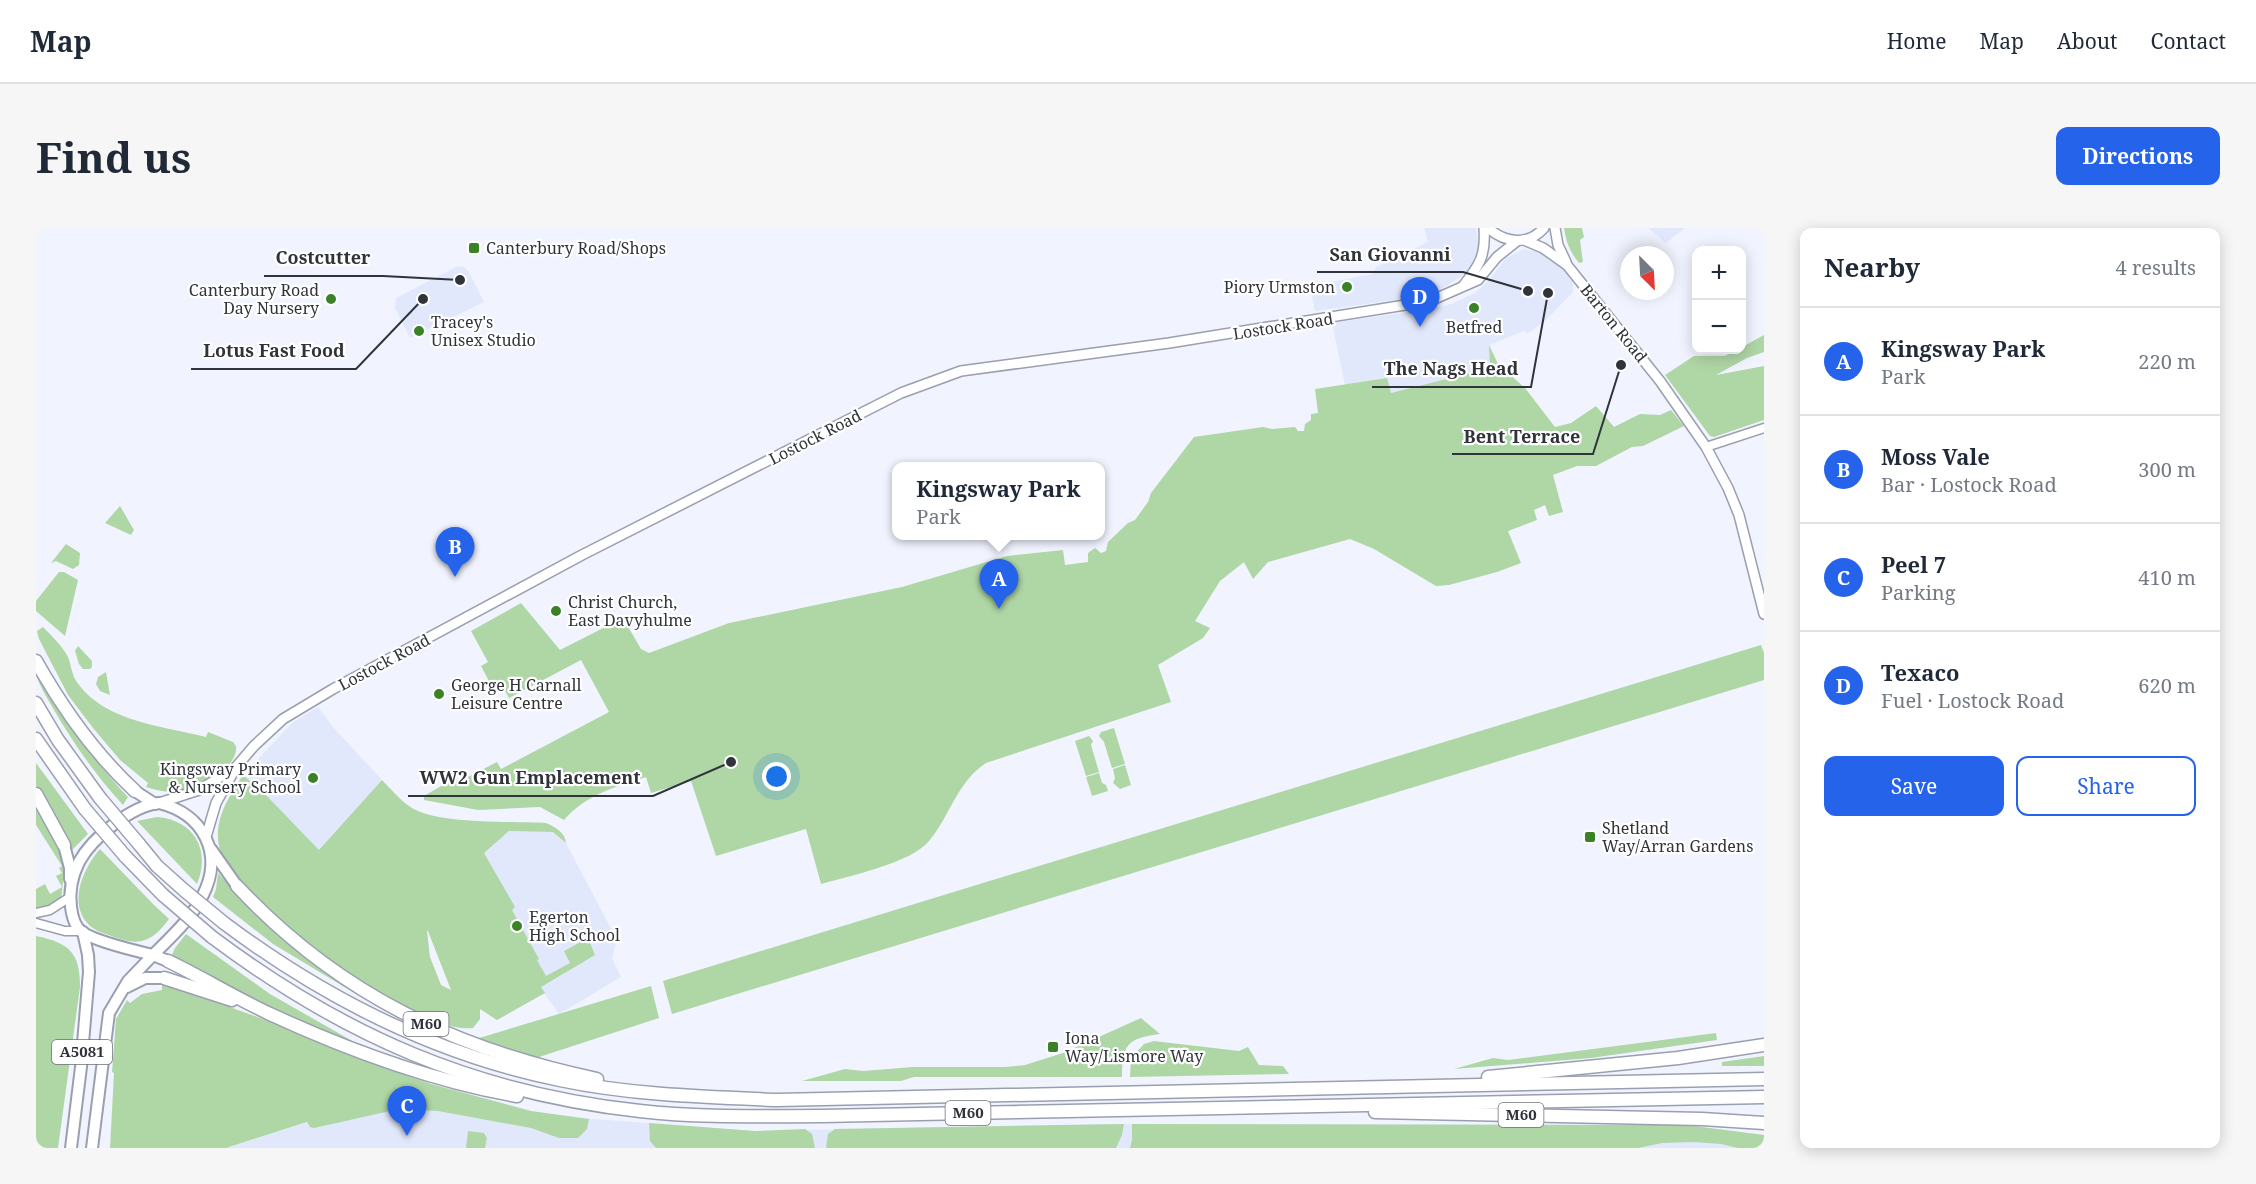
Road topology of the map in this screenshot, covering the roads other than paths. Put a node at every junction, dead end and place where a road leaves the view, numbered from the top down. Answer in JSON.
{"nodes":[{"id":1,"x":1486,"y":228,"type":"edge"},
{"id":2,"x":1544,"y":228,"type":"edge"},
{"id":3,"x":1555,"y":228,"type":"edge"},
{"id":4,"x":1520,"y":241,"type":"junction"},
{"id":5,"x":1567,"y":265,"type":"junction"},
{"id":6,"x":1462,"y":288,"type":"junction"},
{"id":7,"x":1764,"y":428,"type":"edge"},
{"id":8,"x":1706,"y":447,"type":"junction"},
{"id":9,"x":1764,"y":614,"type":"edge"},
{"id":10,"x":36,"y":661,"type":"edge"},
{"id":11,"x":36,"y":703,"type":"edge"},
{"id":12,"x":36,"y":740,"type":"edge"},
{"id":13,"x":236,"y":767,"type":"junction"},
{"id":14,"x":135,"y":791,"type":"joint"},
{"id":15,"x":36,"y":794,"type":"edge"},
{"id":16,"x":157,"y":804,"type":"junction"},
{"id":17,"x":208,"y":841,"type":"junction"},
{"id":18,"x":64,"y":845,"type":"joint"},
{"id":19,"x":237,"y":886,"type":"joint"},
{"id":20,"x":70,"y":893,"type":"junction"},
{"id":21,"x":36,"y":913,"type":"edge"},
{"id":22,"x":36,"y":923,"type":"edge"},
{"id":23,"x":82,"y":932,"type":"junction"},
{"id":24,"x":153,"y":955,"type":"junction"},
{"id":25,"x":168,"y":961,"type":"joint"},
{"id":26,"x":164,"y":978,"type":"joint"},
{"id":27,"x":120,"y":993,"type":"junction"},
{"id":28,"x":267,"y":1012,"type":"junction"},
{"id":29,"x":1764,"y":1045,"type":"edge"},
{"id":30,"x":1764,"y":1079,"type":"edge"},
{"id":31,"x":1358,"y":1087,"type":"junction"},
{"id":32,"x":652,"y":1093,"type":"junction"},
{"id":33,"x":1764,"y":1097,"type":"edge"},
{"id":34,"x":590,"y":1104,"type":"junction"},
{"id":35,"x":1279,"y":1107,"type":"junction"},
{"id":36,"x":1764,"y":1125,"type":"edge"},
{"id":37,"x":71,"y":1148,"type":"edge"},
{"id":38,"x":92,"y":1148,"type":"edge"}],
"edges":[{"from":1,"to":4,"type":"main road","name":"Barton Road"},
{"from":1,"to":6,"type":"main road"},
{"from":2,"to":4,"type":"main road","name":"Lostock Road"},
{"from":3,"to":5,"type":"main road","name":"Barton Road"},
{"from":4,"to":5,"type":"main road","name":"Barton Road"},
{"from":4,"to":6,"type":"main road","name":"Lostock Road"},
{"from":5,"to":8,"type":"main road","name":"Barton Road"},
{"from":6,"to":13,"type":"main road","name":"Lostock Road"},
{"from":7,"to":8,"type":"street"},
{"from":8,"to":9,"type":"main road"},
{"from":10,"to":14,"type":"highway"},
{"from":11,"to":32,"type":"highway","number":"M60","bridge":true},
{"from":12,"to":34,"type":"highway","number":"M60","bridge":true},
{"from":13,"to":16,"type":"main road","name":"Lostock Road"},
{"from":13,"to":17,"type":"main road","name":"Lostock Road"},
{"from":14,"to":16,"type":"highway"},
{"from":15,"to":18,"type":"highway"},
{"from":16,"to":17,"type":"highway"},
{"from":16,"to":20,"type":"highway"},
{"from":17,"to":19,"type":"highway"},
{"from":17,"to":24,"type":"highway"},
{"from":18,"to":20,"type":"highway"},
{"from":19,"to":32,"type":"highway","number":"M60"},
{"from":20,"to":21,"type":"street"},
{"from":20,"to":23,"type":"highway"},
{"from":22,"to":23,"type":"street"},
{"from":23,"to":24,"type":"highway"},
{"from":23,"to":37,"type":"highway","number":"A5081"},
{"from":24,"to":25,"type":"highway"},
{"from":24,"to":27,"type":"highway","number":"A5081"},
{"from":25,"to":28,"type":"highway","number":"M60"},
{"from":26,"to":27,"type":"highway"},
{"from":26,"to":28,"type":"highway","number":"M60"},
{"from":27,"to":38,"type":"highway","number":"A5081"},
{"from":28,"to":34,"type":"highway","number":"M60"},
{"from":29,"to":31,"type":"highway","number":"M60"},
{"from":30,"to":31,"type":"highway","number":"M60"},
{"from":31,"to":32,"type":"highway","number":"M60"},
{"from":33,"to":35,"type":"highway","number":"M60"},
{"from":34,"to":35,"type":"highway","number":"M60"},
{"from":35,"to":36,"type":"highway","number":"M60"}]}
